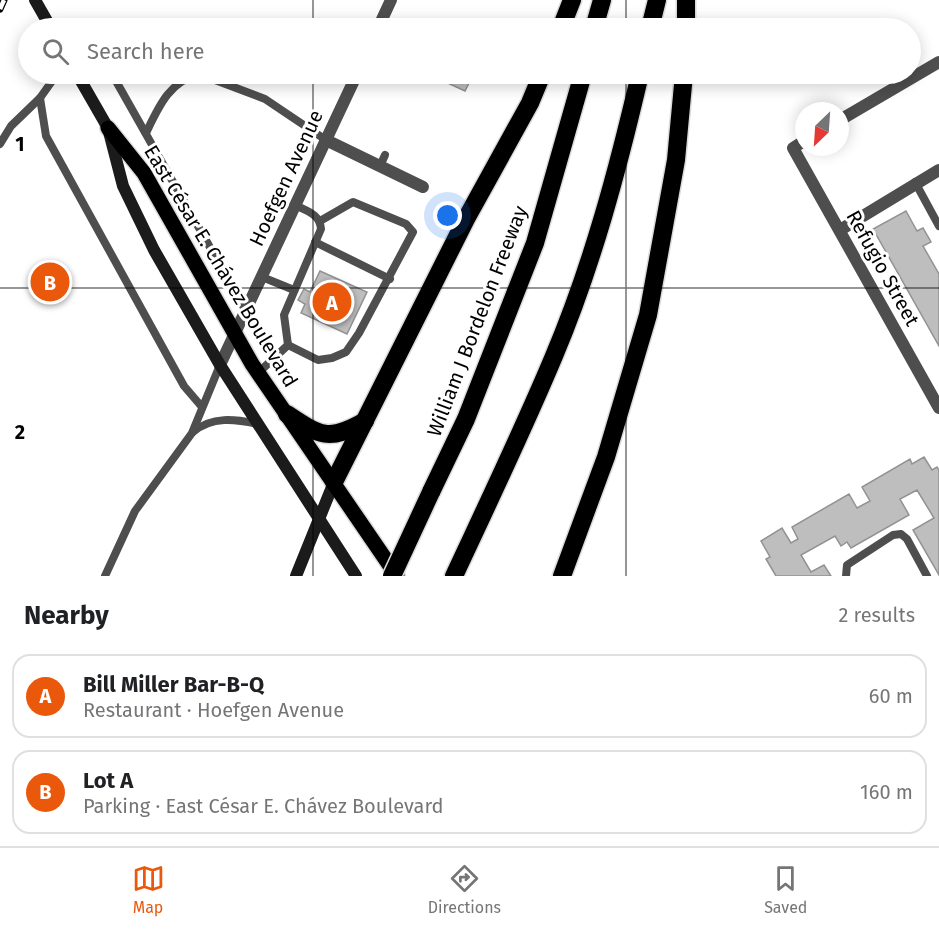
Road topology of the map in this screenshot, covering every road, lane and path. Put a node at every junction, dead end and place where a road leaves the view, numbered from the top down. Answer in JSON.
{"nodes":[{"id":1,"x":35,"y":0,"type":"edge"},
{"id":2,"x":391,"y":0,"type":"edge"},
{"id":3,"x":572,"y":0,"type":"edge"},
{"id":4,"x":602,"y":0,"type":"edge"},
{"id":5,"x":657,"y":0,"type":"edge"},
{"id":6,"x":686,"y":0,"type":"edge"},
{"id":7,"x":45,"y":18,"type":"edge"},
{"id":8,"x":383,"y":18,"type":"edge"},
{"id":9,"x":565,"y":18,"type":"edge"},
{"id":10,"x":597,"y":18,"type":"edge"},
{"id":11,"x":652,"y":18,"type":"edge"},
{"id":12,"x":686,"y":18,"type":"edge"},
{"id":13,"x":939,"y":62,"type":"edge"},
{"id":14,"x":921,"y":73,"type":"edge"},
{"id":15,"x":50,"y":84,"type":"edge"},
{"id":16,"x":83,"y":84,"type":"edge"},
{"id":17,"x":118,"y":84,"type":"edge"},
{"id":18,"x":177,"y":84,"type":"edge"},
{"id":19,"x":225,"y":84,"type":"edge"},
{"id":20,"x":352,"y":84,"type":"edge"},
{"id":21,"x":538,"y":84,"type":"edge"},
{"id":22,"x":580,"y":84,"type":"edge"},
{"id":23,"x":637,"y":84,"type":"edge"},
{"id":24,"x":683,"y":84,"type":"edge"},
{"id":25,"x":901,"y":84,"type":"edge"},
{"id":26,"x":40,"y":98,"type":"junction"},
{"id":27,"x":849,"y":115,"type":"edge"},
{"id":28,"x":108,"y":128,"type":"junction"},
{"id":29,"x":146,"y":133,"type":"junction"},
{"id":30,"x":326,"y":140,"type":"junction"},
{"id":31,"x":0,"y":144,"type":"edge"},
{"id":32,"x":805,"y":156,"type":"edge"},
{"id":33,"x":939,"y":170,"type":"edge"},
{"id":34,"x":915,"y":182,"type":"junction"},
{"id":35,"x":423,"y":187,"type":"dead end"},
{"id":36,"x":296,"y":205,"type":"junction"},
{"id":37,"x":320,"y":221,"type":"junction"},
{"id":38,"x":939,"y":226,"type":"edge"},
{"id":39,"x":840,"y":230,"type":"junction"},
{"id":40,"x":315,"y":242,"type":"junction"},
{"id":41,"x":262,"y":277,"type":"junction"},
{"id":42,"x":390,"y":279,"type":"junction"},
{"id":43,"x":294,"y":290,"type":"junction"},
{"id":44,"x":246,"y":311,"type":"junction"},
{"id":45,"x":234,"y":335,"type":"junction"},
{"id":46,"x":288,"y":345,"type":"junction"},
{"id":47,"x":220,"y":364,"type":"junction"},
{"id":48,"x":258,"y":373,"type":"junction"},
{"id":49,"x":202,"y":407,"type":"junction"},
{"id":50,"x":939,"y":408,"type":"edge"},
{"id":51,"x":287,"y":414,"type":"junction"},
{"id":52,"x":365,"y":421,"type":"junction"},
{"id":53,"x":260,"y":425,"type":"junction"},
{"id":54,"x":192,"y":433,"type":"junction"},
{"id":55,"x":334,"y":482,"type":"junction"},
{"id":56,"x":318,"y":516,"type":"junction"},
{"id":57,"x":105,"y":576,"type":"edge"},
{"id":58,"x":296,"y":576,"type":"edge"},
{"id":59,"x":356,"y":576,"type":"edge"},
{"id":60,"x":392,"y":576,"type":"edge"},
{"id":61,"x":397,"y":576,"type":"edge"},
{"id":62,"x":454,"y":576,"type":"edge"},
{"id":63,"x":562,"y":576,"type":"edge"},
{"id":64,"x":846,"y":576,"type":"edge"},
{"id":65,"x":927,"y":576,"type":"edge"}],
"edges":[{"from":1,"to":7,"type":"main road"},
{"from":2,"to":8,"type":"street"},
{"from":3,"to":9,"type":"highway"},
{"from":4,"to":10,"type":"highway"},
{"from":5,"to":11,"type":"highway"},
{"from":6,"to":12,"type":"highway"},
{"from":13,"to":14,"type":"street"},
{"from":15,"to":26,"type":"lane"},
{"from":16,"to":28,"type":"main road","name":"East César E. Chávez Boulevard"},
{"from":17,"to":29,"type":"lane"},
{"from":18,"to":29,"type":"lane"},
{"from":19,"to":30,"type":"lane"},
{"from":20,"to":30,"type":"street","name":"Hoefgen Avenue"},
{"from":21,"to":52,"type":"highway"},
{"from":22,"to":60,"type":"highway","name":"William J Bordelon Freeway","bridge":true},
{"from":23,"to":62,"type":"highway"},
{"from":24,"to":63,"type":"highway"},
{"from":25,"to":27,"type":"street"},
{"from":26,"to":31,"type":"lane"},
{"from":26,"to":49,"type":"lane"},
{"from":28,"to":45,"type":"main road","name":"East César E. Chávez Boulevard"},
{"from":28,"to":47,"type":"main road","name":"East César E. Chávez Boulevard"},
{"from":29,"to":44,"type":"lane"},
{"from":30,"to":35,"type":"street"},
{"from":30,"to":36,"type":"street","name":"Hoefgen Avenue"},
{"from":32,"to":39,"type":"street","name":"Refugio Street"},
{"from":33,"to":34,"type":"street"},
{"from":34,"to":38,"type":"lane"},
{"from":34,"to":39,"type":"street"},
{"from":36,"to":37,"type":"lane"},
{"from":36,"to":41,"type":"street","name":"Hoefgen Avenue"},
{"from":37,"to":40,"type":"lane"},
{"from":37,"to":42,"type":"lane"},
{"from":39,"to":50,"type":"street","name":"Refugio Street"},
{"from":40,"to":42,"type":"lane"},
{"from":40,"to":43,"type":"lane"},
{"from":41,"to":43,"type":"lane"},
{"from":41,"to":44,"type":"street","name":"Hoefgen Avenue"},
{"from":42,"to":46,"type":"lane"},
{"from":43,"to":46,"type":"lane"},
{"from":44,"to":45,"type":"street","name":"Hoefgen Avenue"},
{"from":45,"to":47,"type":"street","name":"Hoefgen Avenue"},
{"from":45,"to":48,"type":"main road","name":"East César E. Chávez Boulevard"},
{"from":46,"to":48,"type":"lane"},
{"from":47,"to":49,"type":"lane"},
{"from":47,"to":53,"type":"main road","name":"East César E. Chávez Boulevard"},
{"from":48,"to":51,"type":"main road","name":"East César E. Chávez Boulevard"},
{"from":49,"to":54,"type":"lane"},
{"from":51,"to":52,"type":"highway"},
{"from":51,"to":55,"type":"main road","name":"East César E. Chávez Boulevard"},
{"from":52,"to":55,"type":"highway"},
{"from":53,"to":54,"type":"lane"},
{"from":53,"to":56,"type":"main road","name":"East César E. Chávez Boulevard"},
{"from":54,"to":57,"type":"lane"},
{"from":55,"to":56,"type":"main road"},
{"from":55,"to":61,"type":"main road","name":"East César E. Chávez Boulevard"},
{"from":56,"to":58,"type":"main road"},
{"from":56,"to":59,"type":"main road","name":"East César E. Chávez Boulevard"},
{"from":64,"to":65,"type":"lane"}]}
